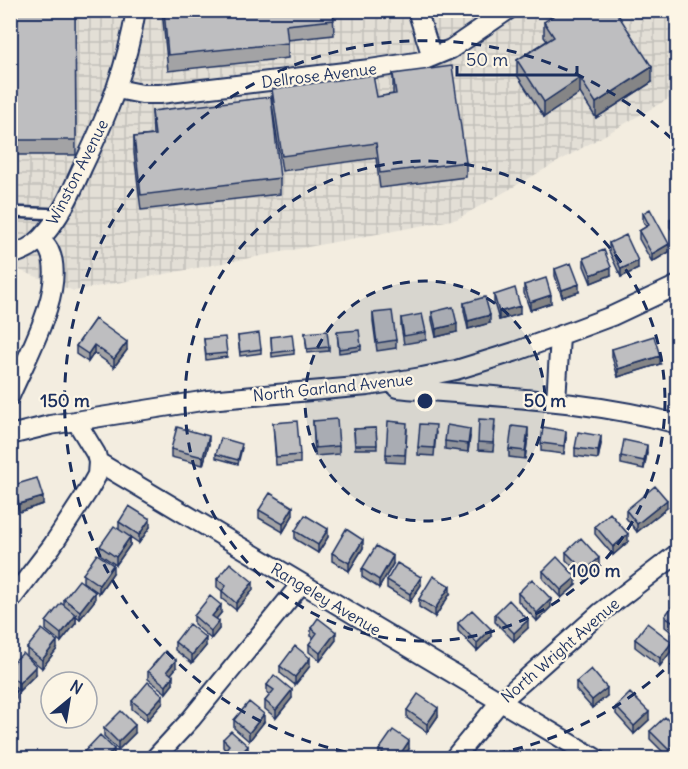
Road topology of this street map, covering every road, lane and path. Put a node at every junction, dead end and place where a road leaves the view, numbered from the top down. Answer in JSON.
{"nodes":[{"id":1,"x":136,"y":10,"type":"edge"},
{"id":2,"x":417,"y":10,"type":"edge"},
{"id":3,"x":508,"y":10,"type":"edge"},
{"id":4,"x":432,"y":57,"type":"junction"},
{"id":5,"x":117,"y":88,"type":"junction"},
{"id":6,"x":10,"y":212,"type":"edge"},
{"id":7,"x":59,"y":214,"type":"junction"},
{"id":8,"x":40,"y":239,"type":"junction"},
{"id":9,"x":10,"y":255,"type":"edge"},
{"id":10,"x":678,"y":285,"type":"edge"},
{"id":11,"x":560,"y":336,"type":"junction"},
{"id":12,"x":368,"y":386,"type":"junction"},
{"id":13,"x":10,"y":396,"type":"edge"},
{"id":14,"x":556,"y":401,"type":"junction"},
{"id":15,"x":76,"y":421,"type":"junction"},
{"id":16,"x":678,"y":424,"type":"edge"},
{"id":17,"x":10,"y":435,"type":"edge"},
{"id":18,"x":98,"y":462,"type":"junction"},
{"id":19,"x":678,"y":553,"type":"edge"},
{"id":20,"x":301,"y":584,"type":"junction"},
{"id":21,"x":10,"y":602,"type":"edge"},
{"id":22,"x":500,"y":702,"type":"junction"},
{"id":23,"x":155,"y":759,"type":"edge"},
{"id":24,"x":454,"y":759,"type":"edge"},
{"id":25,"x":595,"y":759,"type":"edge"}],
"edges":[{"from":1,"to":5,"type":"street","name":"Winston Avenue"},
{"from":2,"to":4,"type":"street"},
{"from":3,"to":4,"type":"street","name":"Dellrose Avenue"},
{"from":4,"to":5,"type":"street","name":"Dellrose Avenue"},
{"from":5,"to":7,"type":"street","name":"Winston Avenue"},
{"from":6,"to":7,"type":"lane"},
{"from":7,"to":8,"type":"street","name":"Winston Avenue"},
{"from":8,"to":9,"type":"street"},
{"from":8,"to":13,"type":"street","name":"Winston Avenue"},
{"from":10,"to":11,"type":"street","name":"North Garland Avenue"},
{"from":11,"to":12,"type":"street","name":"North Garland Avenue"},
{"from":11,"to":14,"type":"street"},
{"from":12,"to":14,"type":"street"},
{"from":12,"to":15,"type":"street","name":"North Garland Avenue"},
{"from":14,"to":16,"type":"street"},
{"from":15,"to":17,"type":"street","name":"North Garland Avenue"},
{"from":15,"to":18,"type":"street"},
{"from":18,"to":20,"type":"street","name":"Rangeley Avenue"},
{"from":18,"to":21,"type":"street"},
{"from":19,"to":22,"type":"street","name":"North Wright Avenue"},
{"from":20,"to":22,"type":"street","name":"Rangeley Avenue"},
{"from":20,"to":23,"type":"street"},
{"from":22,"to":24,"type":"street","name":"North Wright Avenue"},
{"from":22,"to":25,"type":"street","name":"Rangeley Avenue"}]}
